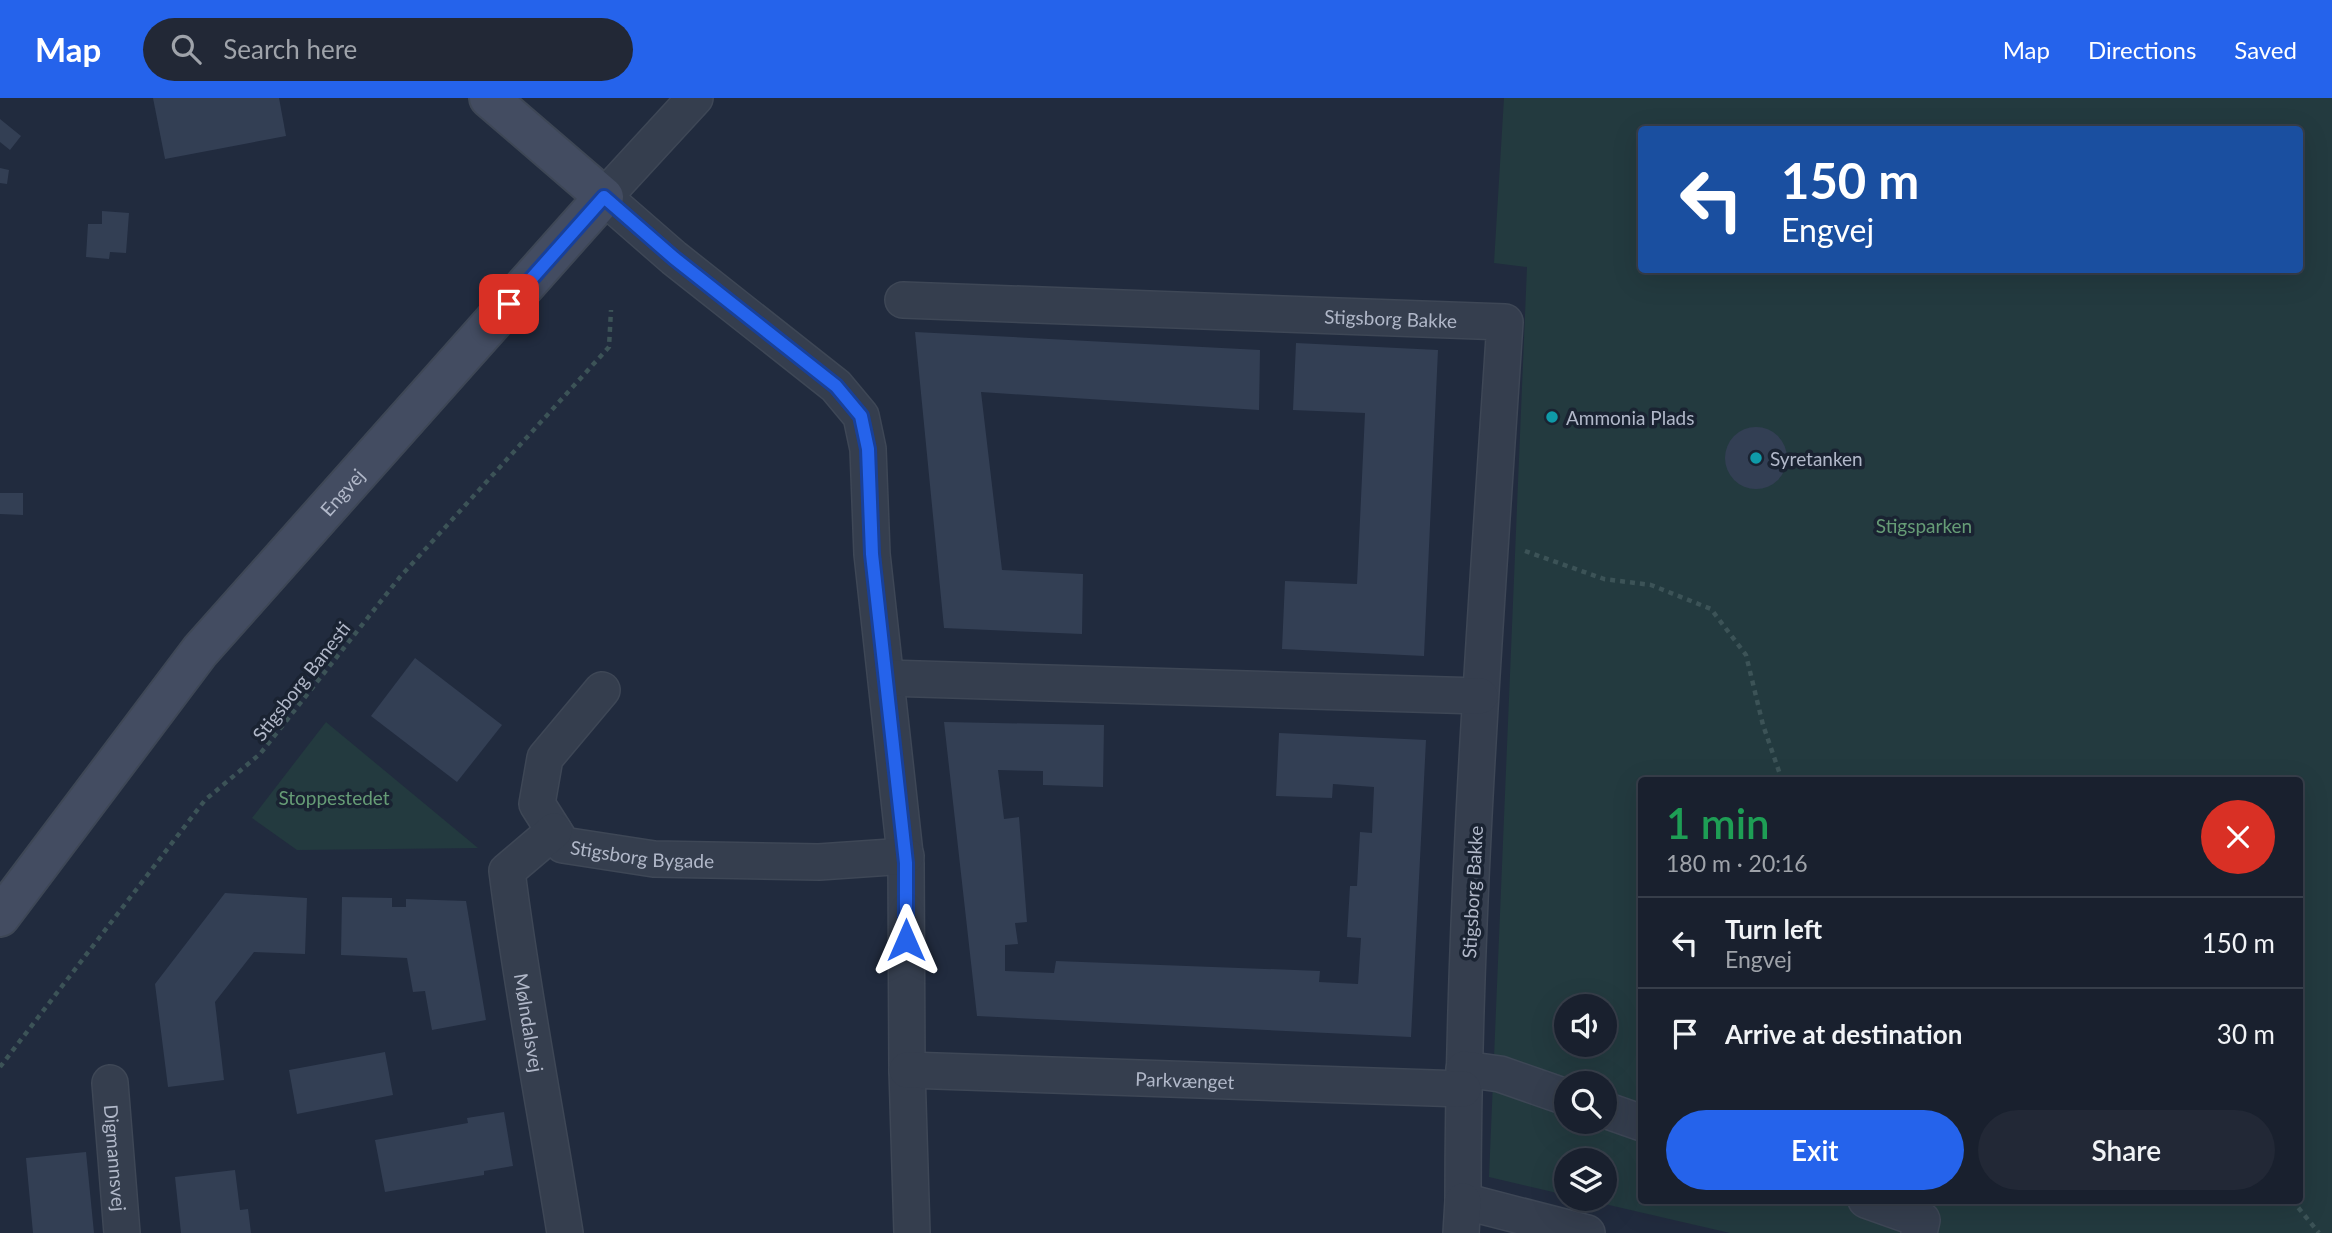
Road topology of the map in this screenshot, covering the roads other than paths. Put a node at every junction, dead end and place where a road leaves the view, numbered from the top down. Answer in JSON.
{"nodes":[{"id":1,"x":489,"y":98,"type":"edge"},
{"id":2,"x":695,"y":98,"type":"edge"},
{"id":3,"x":604,"y":197,"type":"junction"},
{"id":4,"x":903,"y":300,"type":"dead end"},
{"id":5,"x":886,"y":678,"type":"junction"},
{"id":6,"x":602,"y":690,"type":"dead end"},
{"id":7,"x":1480,"y":696,"type":"junction"},
{"id":8,"x":554,"y":831,"type":"junction"},
{"id":9,"x":906,"y":856,"type":"junction"},
{"id":10,"x":0,"y":917,"type":"edge"},
{"id":11,"x":906,"y":1070,"type":"junction"},
{"id":12,"x":1463,"y":1079,"type":"junction"},
{"id":13,"x":110,"y":1083,"type":"dead end"},
{"id":14,"x":1554,"y":1093,"type":"edge"},
{"id":15,"x":1617,"y":1114,"type":"edge"},
{"id":16,"x":1638,"y":1122,"type":"edge"},
{"id":17,"x":1877,"y":1204,"type":"edge"},
{"id":18,"x":1462,"y":1217,"type":"edge"},
{"id":19,"x":122,"y":1233,"type":"edge"},
{"id":20,"x":565,"y":1233,"type":"edge"},
{"id":21,"x":912,"y":1233,"type":"edge"},
{"id":22,"x":1587,"y":1233,"type":"edge"},
{"id":23,"x":1919,"y":1233,"type":"edge"}],
"edges":[{"from":1,"to":3,"type":"street"},
{"from":2,"to":3,"type":"street"},
{"from":3,"to":5,"type":"street"},
{"from":3,"to":10,"type":"street","name":"Engvej"},
{"from":4,"to":7,"type":"street","name":"Stigsborg Bakke"},
{"from":5,"to":7,"type":"street"},
{"from":5,"to":9,"type":"street"},
{"from":6,"to":8,"type":"street","name":"Stigsborg Bygade"},
{"from":7,"to":12,"type":"street","name":"Stigsborg Bakke"},
{"from":8,"to":9,"type":"street","name":"Stigsborg Bygade"},
{"from":8,"to":20,"type":"street","name":"Mølndalsvej"},
{"from":9,"to":11,"type":"street"},
{"from":11,"to":12,"type":"street","name":"Parkvænget"},
{"from":11,"to":21,"type":"street"},
{"from":12,"to":14,"type":"street","name":"Parkvænget"},
{"from":12,"to":18,"type":"street","name":"Stigsborg Bakke"},
{"from":13,"to":19,"type":"street","name":"Digmannsvej"},
{"from":15,"to":16,"type":"street"},
{"from":17,"to":23,"type":"street"},
{"from":18,"to":22,"type":"street"}]}
